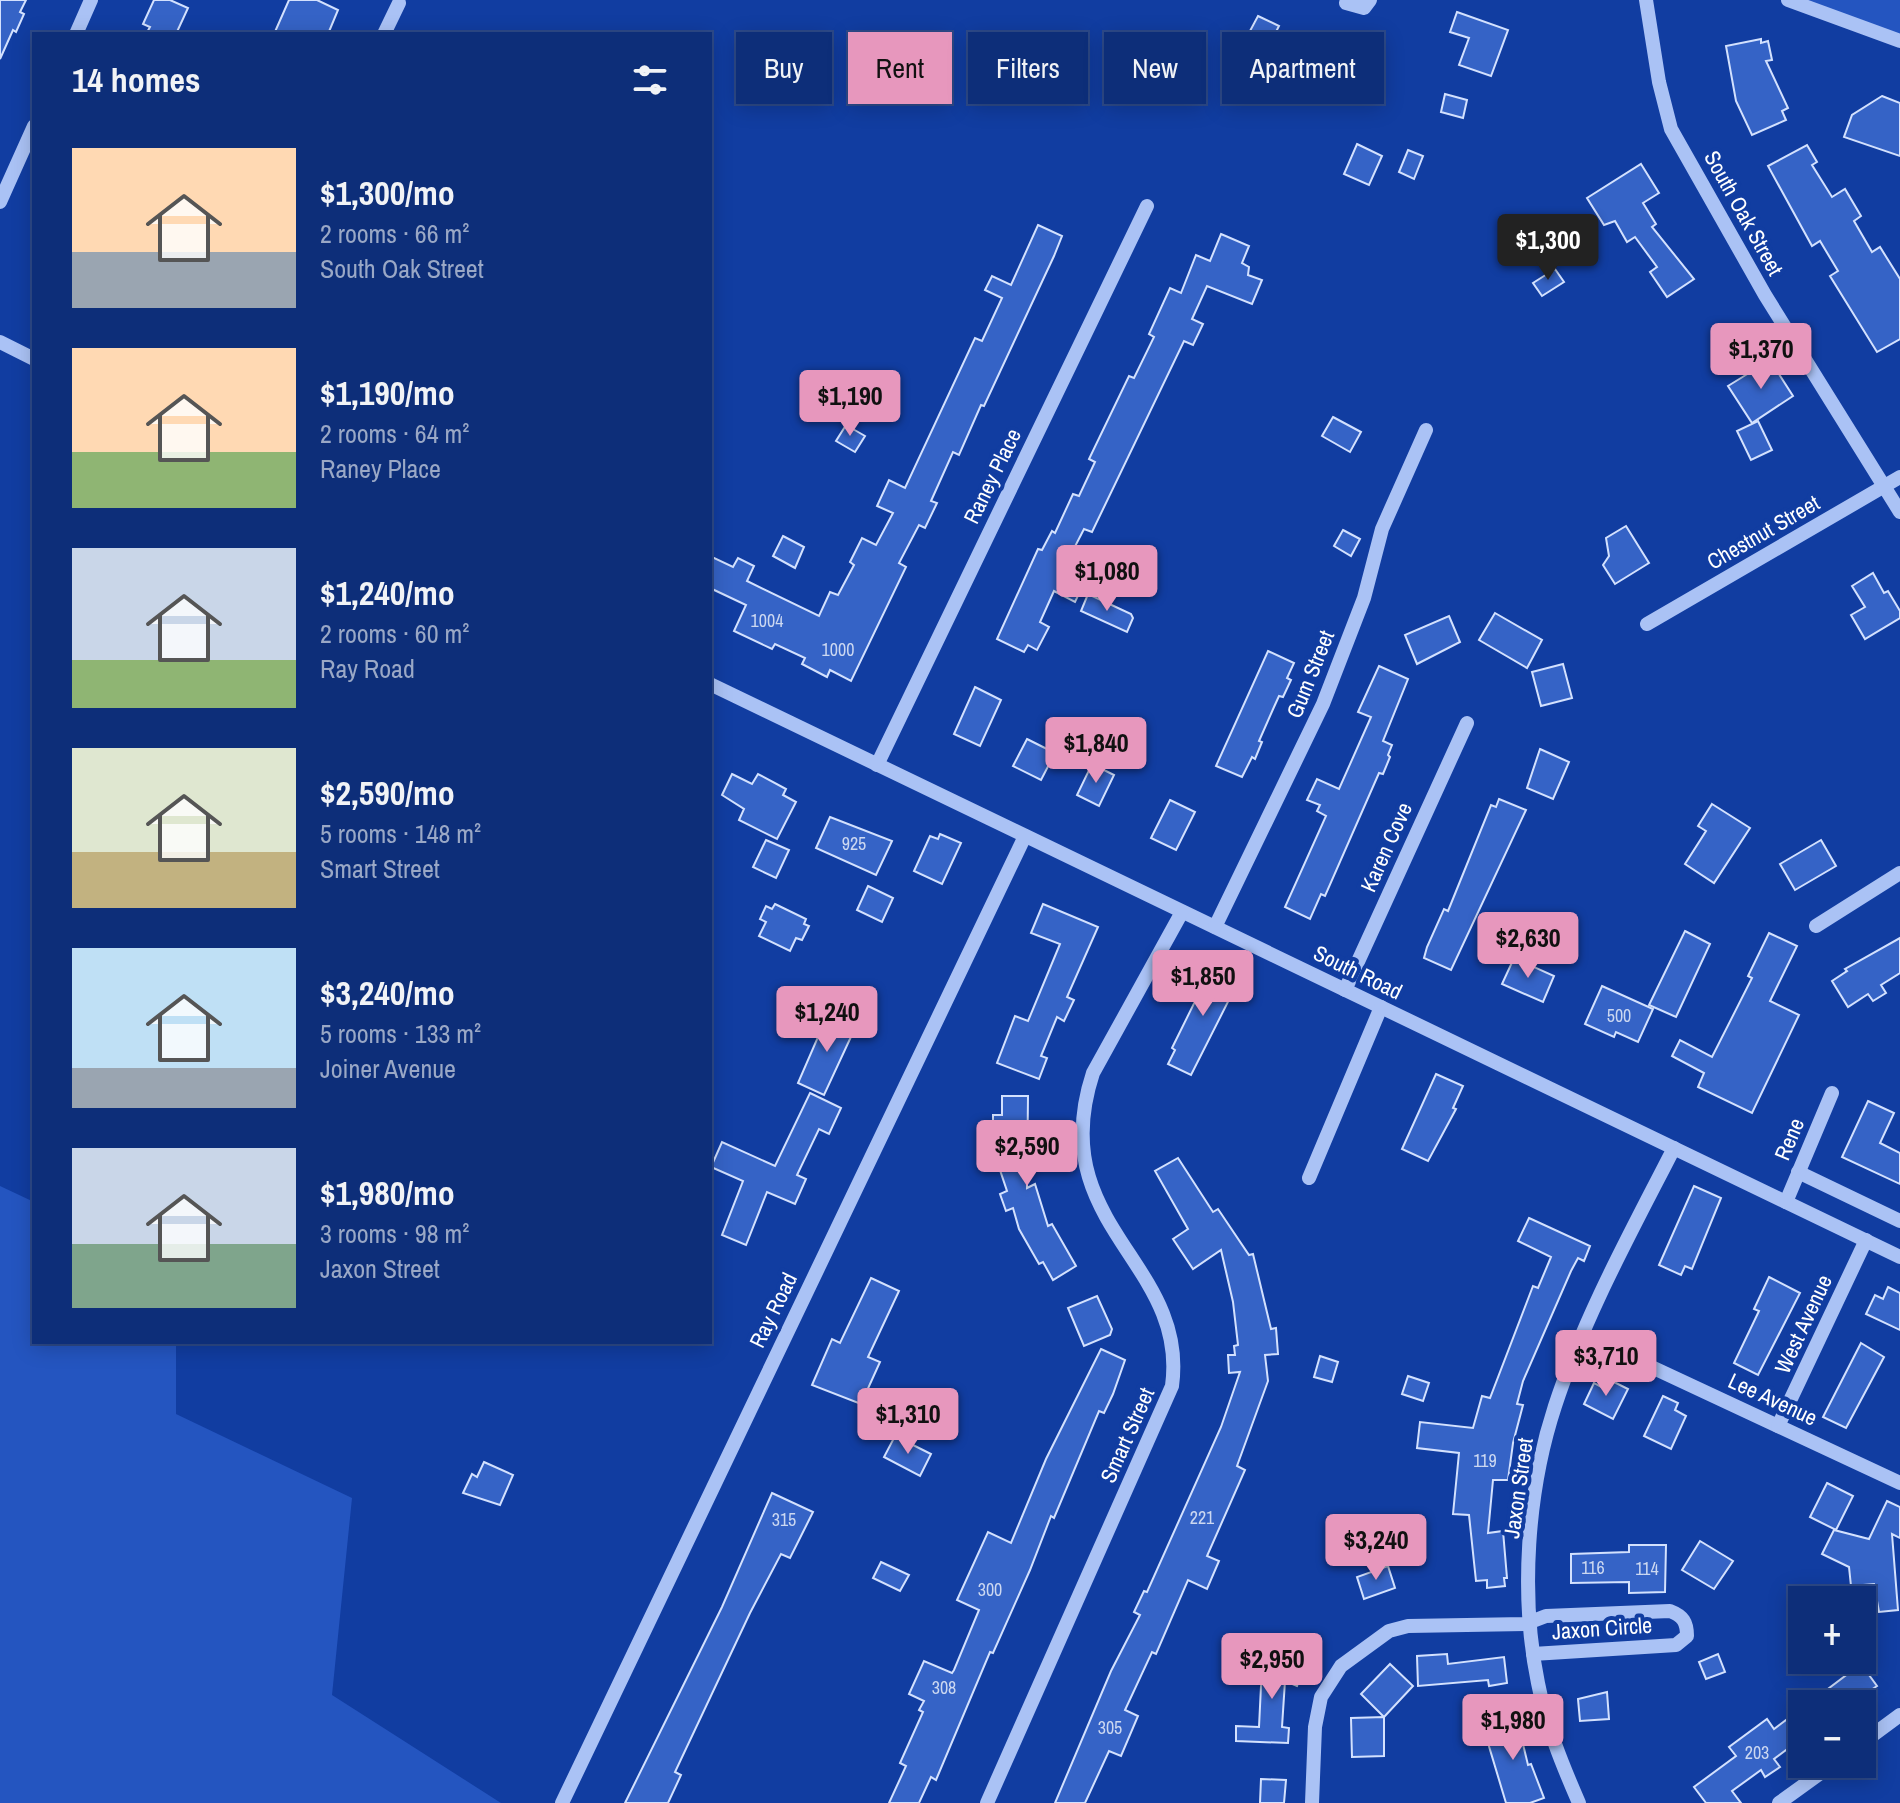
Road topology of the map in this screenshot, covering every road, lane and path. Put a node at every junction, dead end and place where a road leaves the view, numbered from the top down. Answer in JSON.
{"nodes":[{"id":1,"x":91,"y":0,"type":"edge"},
{"id":2,"x":1370,"y":0,"type":"edge"},
{"id":3,"x":1646,"y":0,"type":"edge"},
{"id":4,"x":1788,"y":0,"type":"edge"},
{"id":5,"x":399,"y":3,"type":"dead end"},
{"id":6,"x":1346,"y":3,"type":"dead end"},
{"id":7,"x":77,"y":32,"type":"edge"},
{"id":8,"x":385,"y":32,"type":"edge"},
{"id":9,"x":1900,"y":41,"type":"edge"},
{"id":10,"x":32,"y":130,"type":"edge"},
{"id":11,"x":0,"y":202,"type":"edge"},
{"id":12,"x":1147,"y":206,"type":"dead end"},
{"id":13,"x":0,"y":342,"type":"edge"},
{"id":14,"x":32,"y":358,"type":"edge"},
{"id":15,"x":1426,"y":430,"type":"dead end"},
{"id":16,"x":1900,"y":477,"type":"edge"},
{"id":17,"x":1885,"y":487,"type":"junction"},
{"id":18,"x":1900,"y":512,"type":"edge"},
{"id":19,"x":1647,"y":624,"type":"dead end"},
{"id":20,"x":712,"y":685,"type":"edge"},
{"id":21,"x":1467,"y":723,"type":"dead end"},
{"id":22,"x":877,"y":765,"type":"junction"},
{"id":23,"x":1025,"y":836,"type":"junction"},
{"id":24,"x":1900,"y":873,"type":"edge"},
{"id":25,"x":1182,"y":912,"type":"junction"},
{"id":26,"x":1816,"y":926,"type":"dead end"},
{"id":27,"x":1215,"y":927,"type":"junction"},
{"id":28,"x":1345,"y":990,"type":"junction"},
{"id":29,"x":1381,"y":1007,"type":"junction"},
{"id":30,"x":1832,"y":1093,"type":"dead end"},
{"id":31,"x":1674,"y":1148,"type":"junction"},
{"id":32,"x":1798,"y":1172,"type":"junction"},
{"id":33,"x":1309,"y":1178,"type":"dead end"},
{"id":34,"x":1786,"y":1202,"type":"junction"},
{"id":35,"x":1900,"y":1221,"type":"edge"},
{"id":36,"x":1866,"y":1240,"type":"junction"},
{"id":37,"x":1899,"y":1252,"type":"edge"},
{"id":38,"x":1583,"y":1335,"type":"junction"},
{"id":39,"x":1778,"y":1426,"type":"junction"},
{"id":40,"x":1900,"y":1483,"type":"edge"},
{"id":41,"x":1532,"y":1622,"type":"junction"},
{"id":42,"x":1533,"y":1654,"type":"junction"},
{"id":43,"x":1900,"y":1715,"type":"edge"},
{"id":44,"x":1876,"y":1733,"type":"edge"},
{"id":45,"x":1814,"y":1778,"type":"edge"},
{"id":46,"x":562,"y":1803,"type":"edge"},
{"id":47,"x":987,"y":1803,"type":"edge"},
{"id":48,"x":1312,"y":1803,"type":"edge"},
{"id":49,"x":1579,"y":1803,"type":"edge"},
{"id":50,"x":1779,"y":1803,"type":"edge"}],
"edges":[{"from":1,"to":7,"type":"street"},
{"from":2,"to":6,"type":"street"},
{"from":3,"to":17,"type":"street","name":"South Oak Street"},
{"from":4,"to":9,"type":"street"},
{"from":5,"to":8,"type":"street"},
{"from":10,"to":11,"type":"street"},
{"from":12,"to":22,"type":"street","name":"Raney Place"},
{"from":13,"to":14,"type":"street"},
{"from":15,"to":27,"type":"street","name":"Gum Street"},
{"from":16,"to":17,"type":"street","name":"Chestnut Street"},
{"from":17,"to":18,"type":"street","name":"South Oak Street"},
{"from":17,"to":19,"type":"street","name":"Chestnut Street"},
{"from":20,"to":22,"type":"street","name":"South Road"},
{"from":21,"to":28,"type":"street","name":"Karen Cove"},
{"from":22,"to":23,"type":"street","name":"South Road"},
{"from":23,"to":25,"type":"street","name":"South Road"},
{"from":23,"to":46,"type":"street","name":"Ray Road"},
{"from":24,"to":26,"type":"street"},
{"from":25,"to":27,"type":"street","name":"South Road"},
{"from":25,"to":47,"type":"street","name":"Smart Street"},
{"from":27,"to":28,"type":"street","name":"South Road"},
{"from":28,"to":29,"type":"street","name":"South Road"},
{"from":29,"to":31,"type":"street","name":"South Road"},
{"from":29,"to":33,"type":"street"},
{"from":30,"to":32,"type":"street","name":"Rene"},
{"from":31,"to":34,"type":"street","name":"South Road"},
{"from":31,"to":38,"type":"street","name":"Jaxon Street"},
{"from":32,"to":34,"type":"street","name":"Rene"},
{"from":32,"to":35,"type":"street"},
{"from":34,"to":36,"type":"street","name":"South Road"},
{"from":36,"to":37,"type":"street","name":"South Road"},
{"from":36,"to":39,"type":"street","name":"West Avenue"},
{"from":38,"to":39,"type":"street","name":"Lee Avenue"},
{"from":38,"to":41,"type":"street","name":"Jaxon Street"},
{"from":39,"to":40,"type":"street","name":"Lee Avenue"},
{"from":41,"to":42,"type":"street","name":"Jaxon Street"},
{"from":41,"to":42,"type":"street","name":"Jaxon Circle"},
{"from":41,"to":48,"type":"street"},
{"from":42,"to":49,"type":"street","name":"Jaxon Street"},
{"from":43,"to":44,"type":"street"},
{"from":45,"to":50,"type":"street"}]}
